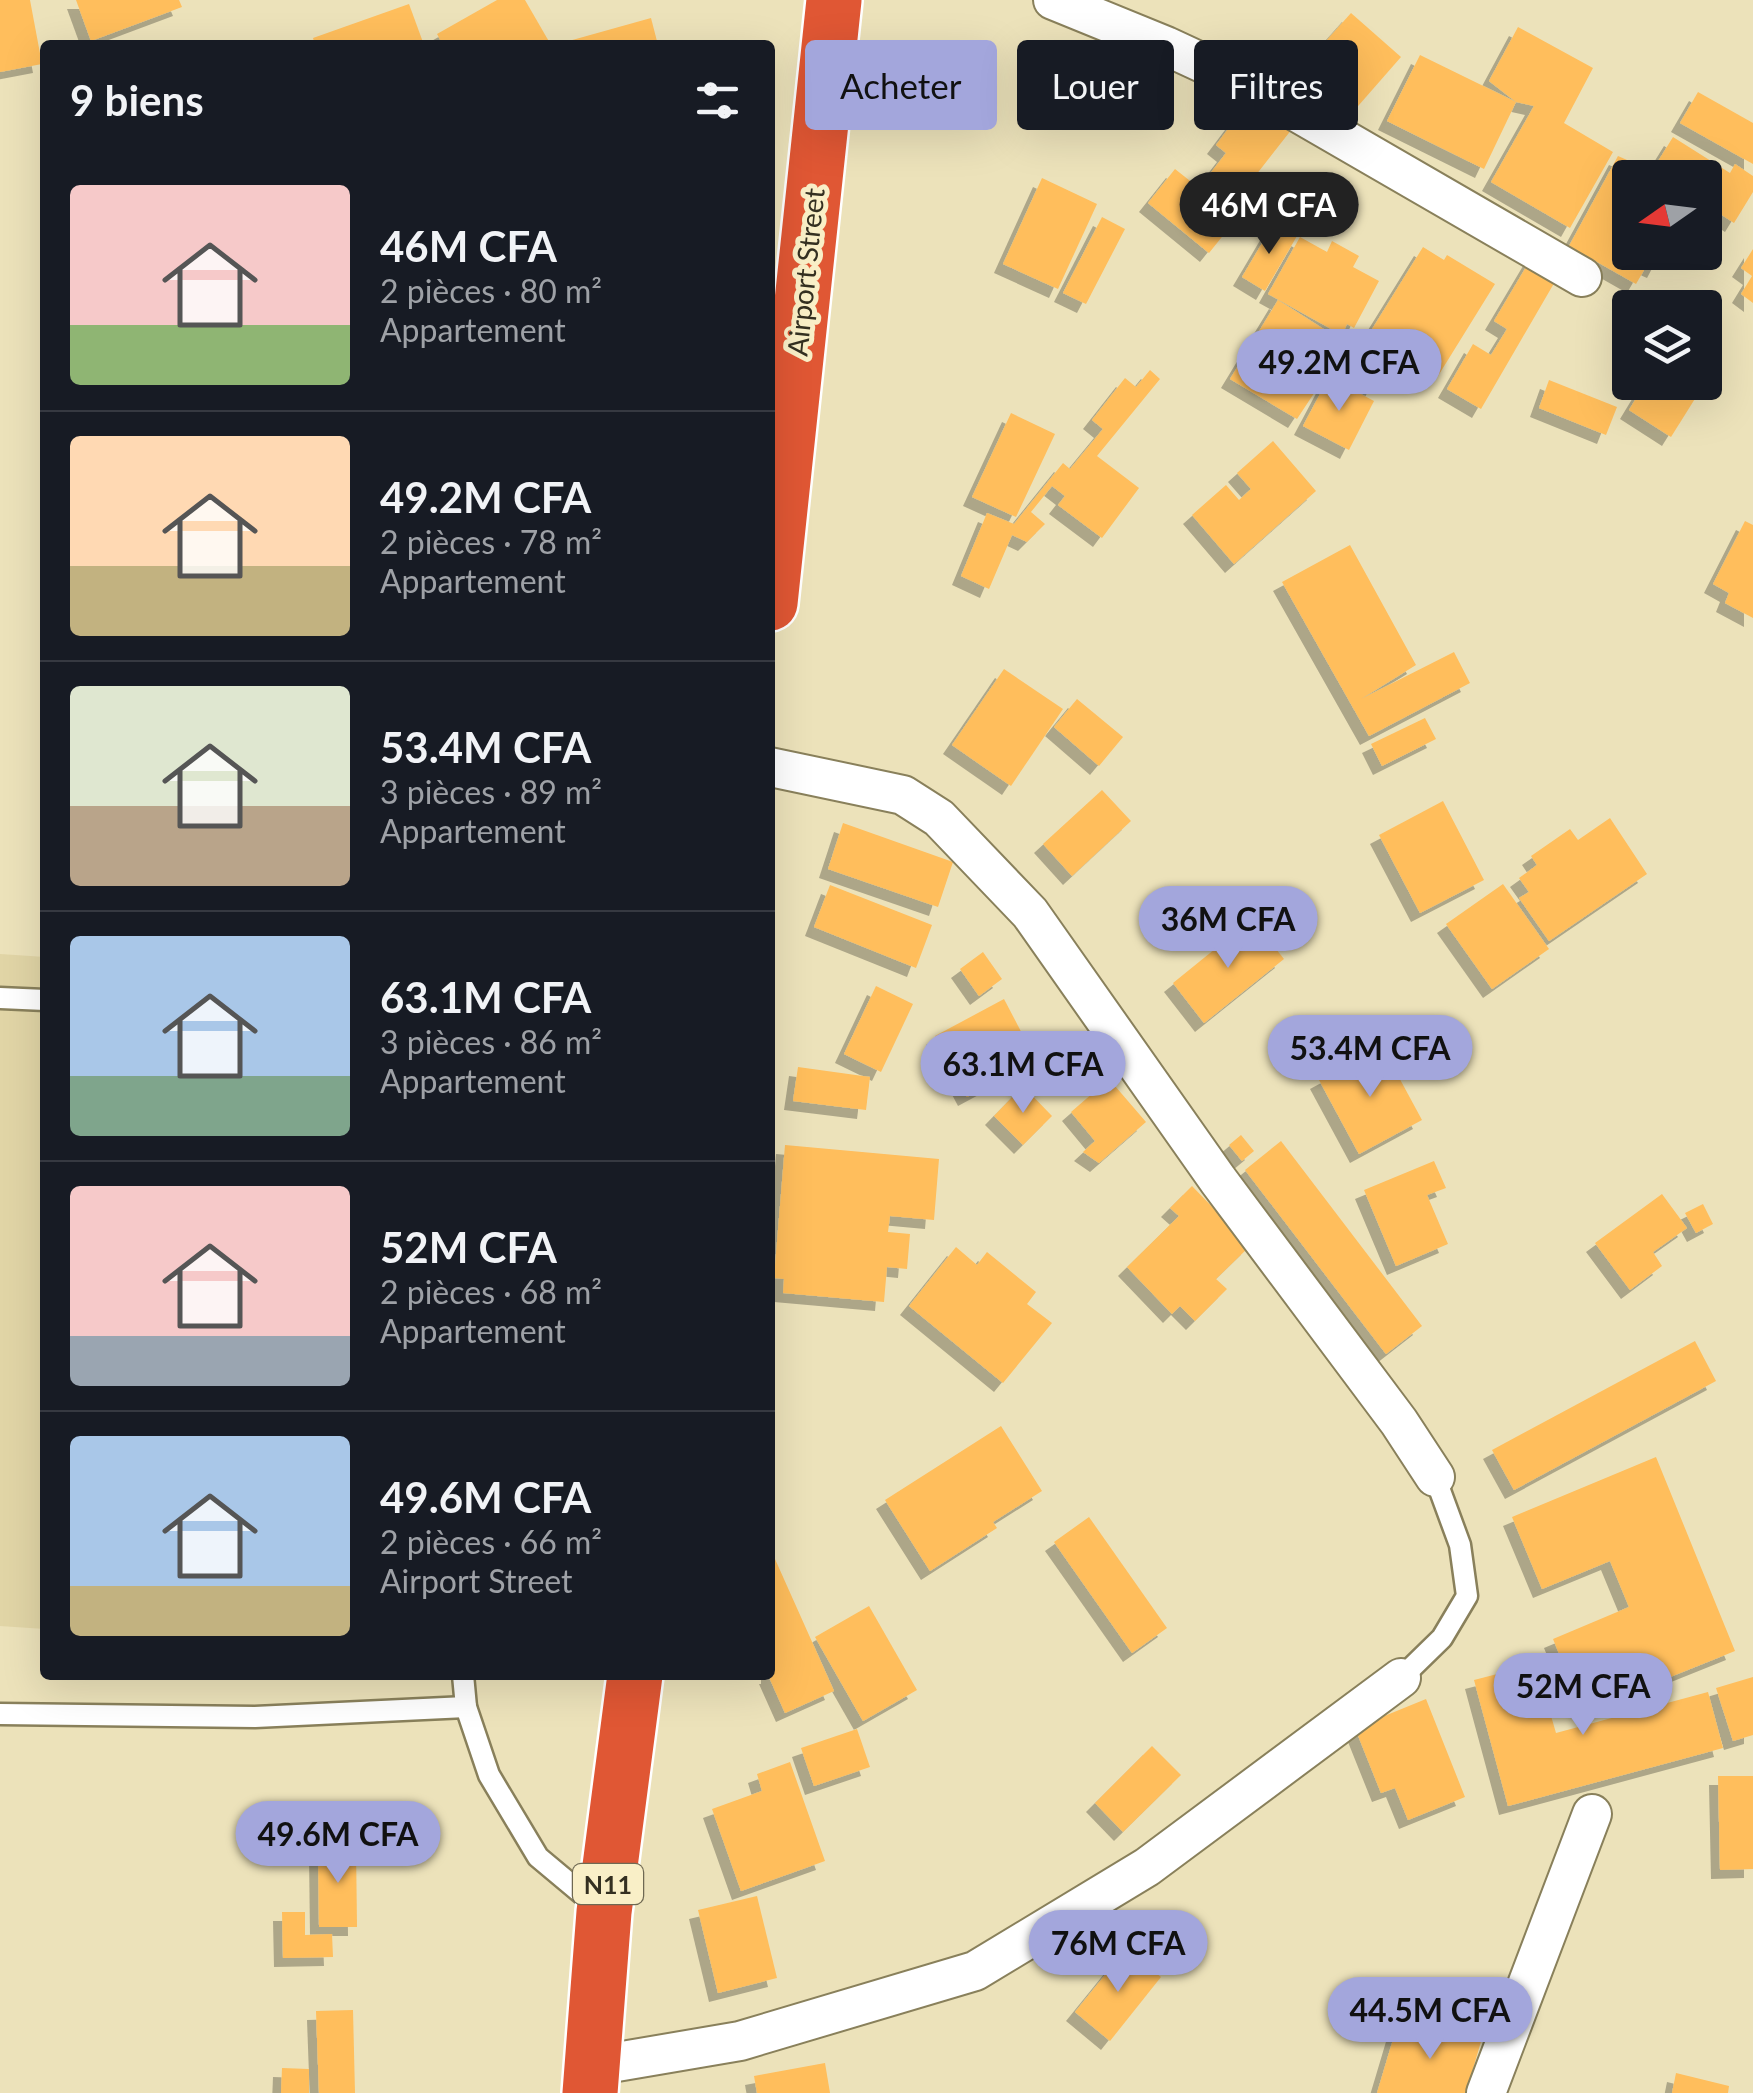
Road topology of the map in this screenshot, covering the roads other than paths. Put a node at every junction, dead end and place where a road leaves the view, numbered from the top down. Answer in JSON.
{"nodes":[{"id":1,"x":834,"y":0,"type":"edge"},
{"id":2,"x":1053,"y":0,"type":"edge"},
{"id":3,"x":1582,"y":278,"type":"dead end"},
{"id":4,"x":775,"y":556,"type":"edge"},
{"id":5,"x":775,"y":769,"type":"edge"},
{"id":6,"x":0,"y":998,"type":"edge"},
{"id":7,"x":40,"y":1000,"type":"edge"},
{"id":8,"x":1435,"y":1477,"type":"joint"},
{"id":9,"x":1402,"y":1678,"type":"joint"},
{"id":10,"x":463,"y":1680,"type":"edge"},
{"id":11,"x":634,"y":1680,"type":"edge"},
{"id":12,"x":466,"y":1706,"type":"junction"},
{"id":13,"x":0,"y":1714,"type":"edge"},
{"id":14,"x":1592,"y":1814,"type":"dead end"},
{"id":15,"x":604,"y":1912,"type":"junction"},
{"id":16,"x":591,"y":2080,"type":"edge"},
{"id":17,"x":1486,"y":2093,"type":"edge"}],
"edges":[{"from":1,"to":4,"type":"highway","name":"Airport Street"},
{"from":2,"to":3,"type":"street"},
{"from":5,"to":8,"type":"street"},
{"from":6,"to":7,"type":"lane"},
{"from":8,"to":9,"type":"lane"},
{"from":9,"to":16,"type":"street"},
{"from":10,"to":12,"type":"lane"},
{"from":11,"to":15,"type":"highway","number":"N11"},
{"from":12,"to":13,"type":"lane"},
{"from":12,"to":15,"type":"lane"},
{"from":14,"to":17,"type":"street"},
{"from":15,"to":16,"type":"highway","number":"N11"}]}
